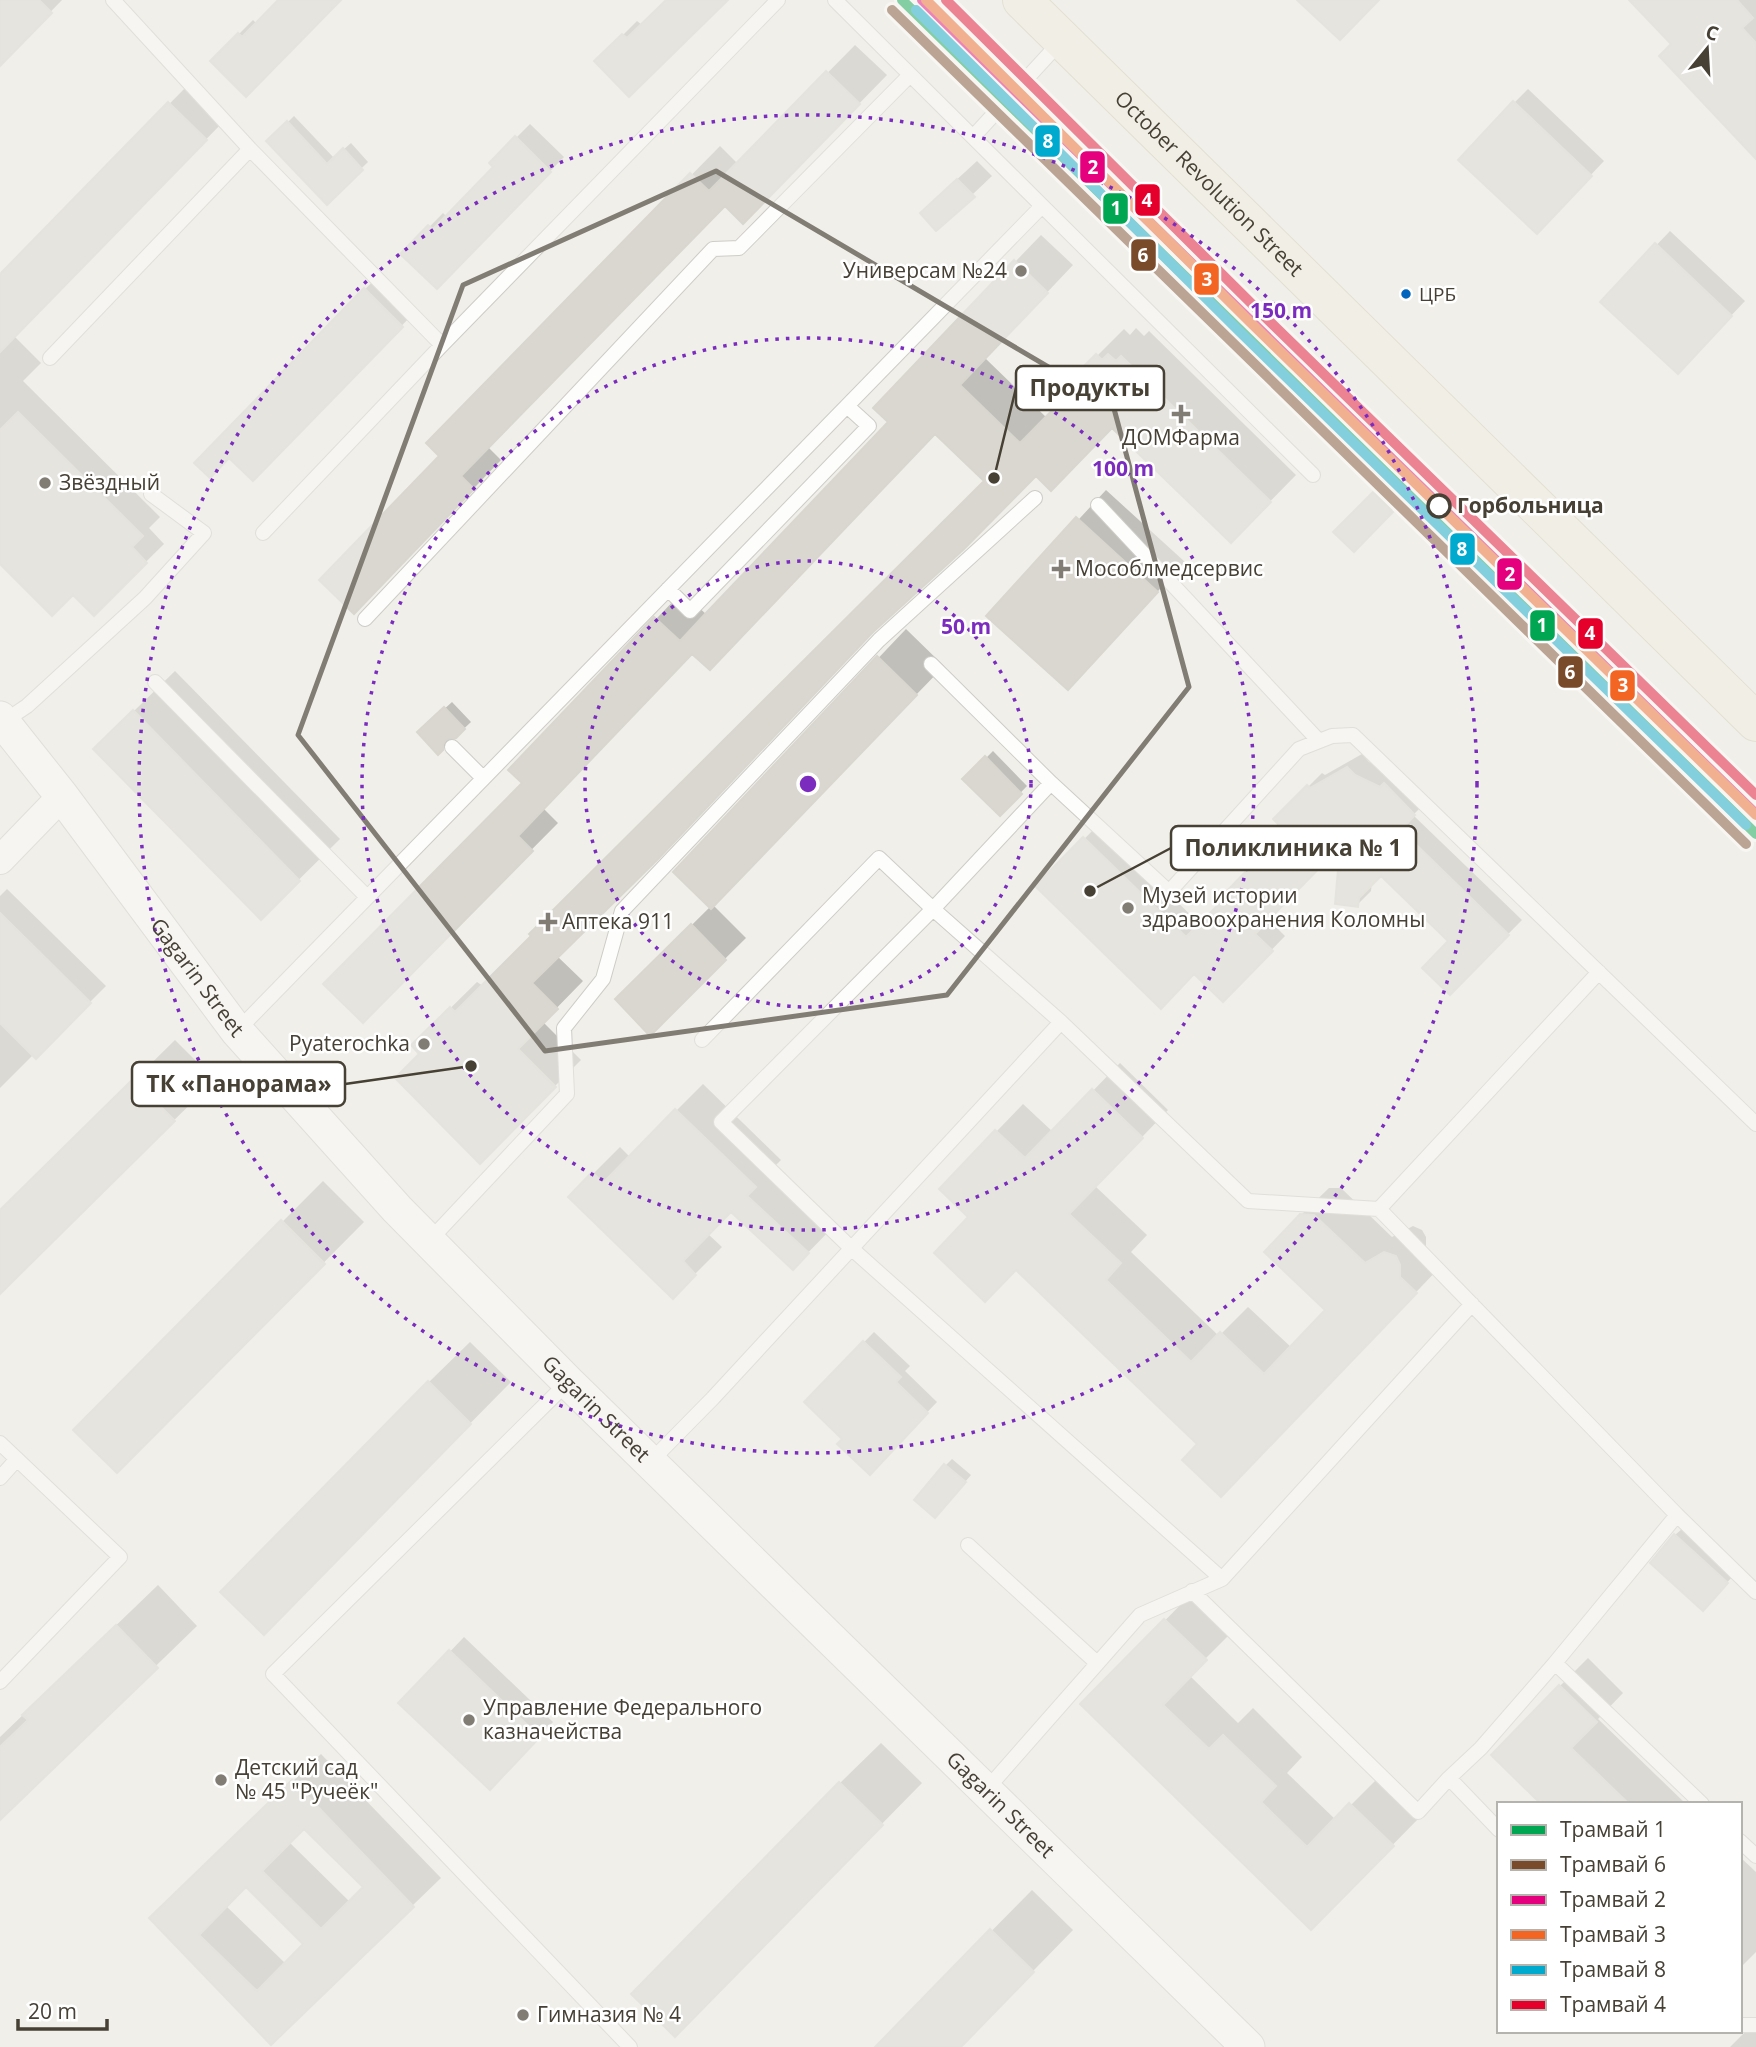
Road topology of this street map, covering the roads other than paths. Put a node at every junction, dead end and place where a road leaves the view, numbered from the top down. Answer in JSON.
{"nodes":[{"id":1,"x":114,"y":0,"type":"edge"},
{"id":2,"x":778,"y":0,"type":"edge"},
{"id":3,"x":835,"y":0,"type":"edge"},
{"id":4,"x":1022,"y":0,"type":"edge"},
{"id":5,"x":1062,"y":40,"type":"junction"},
{"id":6,"x":910,"y":75,"type":"junction"},
{"id":7,"x":973,"y":137,"type":"junction"},
{"id":8,"x":250,"y":149,"type":"junction"},
{"id":9,"x":1042,"y":206,"type":"junction"},
{"id":10,"x":442,"y":345,"type":"junction"},
{"id":11,"x":50,"y":358,"type":"dead end"},
{"id":12,"x":847,"y":406,"type":"junction"},
{"id":13,"x":1313,"y":475,"type":"dead end"},
{"id":14,"x":151,"y":494,"type":"dead end"},
{"id":15,"x":1035,"y":498,"type":"dead end"},
{"id":16,"x":1098,"y":505,"type":"dead end"},
{"id":17,"x":263,"y":534,"type":"dead end"},
{"id":18,"x":668,"y":589,"type":"junction"},
{"id":19,"x":365,"y":619,"type":"dead end"},
{"id":20,"x":931,"y":664,"type":"dead end"},
{"id":21,"x":155,"y":682,"type":"dead end"},
{"id":22,"x":1,"y":720,"type":"edge"},
{"id":23,"x":1756,"y":722,"type":"edge"},
{"id":24,"x":1319,"y":741,"type":"junction"},
{"id":25,"x":452,"y":747,"type":"dead end"},
{"id":26,"x":484,"y":778,"type":"junction"},
{"id":27,"x":1051,"y":783,"type":"junction"},
{"id":28,"x":62,"y":796,"type":"junction"},
{"id":29,"x":0,"y":860,"type":"edge"},
{"id":30,"x":367,"y":897,"type":"junction"},
{"id":31,"x":933,"y":909,"type":"junction"},
{"id":32,"x":1599,"y":972,"type":"junction"},
{"id":33,"x":1061,"y":1022,"type":"junction"},
{"id":34,"x":237,"y":1031,"type":"junction"},
{"id":35,"x":702,"y":1040,"type":"dead end"},
{"id":36,"x":1756,"y":1124,"type":"edge"},
{"id":37,"x":1379,"y":1209,"type":"junction"},
{"id":38,"x":429,"y":1241,"type":"junction"},
{"id":39,"x":851,"y":1248,"type":"junction"},
{"id":40,"x":1472,"y":1304,"type":"junction"},
{"id":41,"x":568,"y":1382,"type":"junction"},
{"id":42,"x":0,"y":1443,"type":"edge"},
{"id":43,"x":17,"y":1459,"type":"junction"},
{"id":44,"x":650,"y":1462,"type":"junction"},
{"id":45,"x":0,"y":1478,"type":"edge"},
{"id":46,"x":1677,"y":1515,"type":"junction"},
{"id":47,"x":968,"y":1545,"type":"dead end"},
{"id":48,"x":1222,"y":1578,"type":"junction"},
{"id":49,"x":1192,"y":1591,"type":"junction"},
{"id":50,"x":1756,"y":1592,"type":"edge"},
{"id":51,"x":1097,"y":1663,"type":"junction"},
{"id":52,"x":1555,"y":1663,"type":"junction"},
{"id":53,"x":0,"y":1682,"type":"edge"},
{"id":54,"x":1449,"y":1778,"type":"junction"},
{"id":55,"x":986,"y":1790,"type":"junction"},
{"id":56,"x":1700,"y":1802,"type":"edge"},
{"id":57,"x":1497,"y":1828,"type":"edge"},
{"id":58,"x":1742,"y":1843,"type":"edge"},
{"id":59,"x":1756,"y":1856,"type":"edge"},
{"id":60,"x":630,"y":2047,"type":"edge"},
{"id":61,"x":1248,"y":2047,"type":"edge"}],
"edges":[{"from":1,"to":8,"type":"lane"},
{"from":2,"to":10,"type":"lane"},
{"from":3,"to":6,"type":"lane"},
{"from":4,"to":5,"type":"main road","name":"October Revolution Street"},
{"from":5,"to":7,"type":"lane"},
{"from":5,"to":23,"type":"main road","name":"October Revolution Street"},
{"from":6,"to":7,"type":"lane"},
{"from":6,"to":19,"type":"lane"},
{"from":7,"to":9,"type":"lane"},
{"from":8,"to":10,"type":"lane"},
{"from":8,"to":11,"type":"lane"},
{"from":9,"to":12,"type":"lane"},
{"from":9,"to":13,"type":"lane"},
{"from":10,"to":17,"type":"lane"},
{"from":12,"to":18,"type":"lane"},
{"from":12,"to":18,"type":"lane"},
{"from":14,"to":22,"type":"lane"},
{"from":15,"to":38,"type":"lane"},
{"from":16,"to":24,"type":"lane"},
{"from":18,"to":26,"type":"lane"},
{"from":20,"to":27,"type":"lane"},
{"from":21,"to":30,"type":"lane"},
{"from":22,"to":28,"type":"street","name":"Gagarin Street"},
{"from":24,"to":27,"type":"lane"},
{"from":24,"to":32,"type":"lane"},
{"from":25,"to":26,"type":"lane"},
{"from":26,"to":30,"type":"lane"},
{"from":27,"to":31,"type":"lane"},
{"from":28,"to":29,"type":"street"},
{"from":28,"to":34,"type":"street","name":"Gagarin Street"},
{"from":30,"to":34,"type":"lane"},
{"from":31,"to":33,"type":"lane"},
{"from":31,"to":35,"type":"lane"},
{"from":31,"to":39,"type":"lane"},
{"from":32,"to":36,"type":"lane"},
{"from":32,"to":37,"type":"lane"},
{"from":33,"to":37,"type":"lane"},
{"from":33,"to":39,"type":"lane"},
{"from":34,"to":38,"type":"street","name":"Gagarin Street"},
{"from":37,"to":40,"type":"lane"},
{"from":38,"to":41,"type":"street","name":"Gagarin Street"},
{"from":39,"to":44,"type":"lane"},
{"from":39,"to":48,"type":"lane"},
{"from":40,"to":46,"type":"lane"},
{"from":40,"to":48,"type":"lane"},
{"from":41,"to":44,"type":"street","name":"Gagarin Street"},
{"from":41,"to":60,"type":"lane"},
{"from":42,"to":43,"type":"lane"},
{"from":43,"to":45,"type":"lane"},
{"from":43,"to":53,"type":"lane"},
{"from":44,"to":55,"type":"street","name":"Gagarin Street"},
{"from":46,"to":50,"type":"lane"},
{"from":46,"to":52,"type":"lane"},
{"from":47,"to":51,"type":"lane"},
{"from":48,"to":49,"type":"lane"},
{"from":49,"to":51,"type":"lane"},
{"from":49,"to":54,"type":"lane"},
{"from":51,"to":55,"type":"lane"},
{"from":52,"to":54,"type":"lane"},
{"from":52,"to":56,"type":"lane"},
{"from":54,"to":57,"type":"lane"},
{"from":55,"to":61,"type":"street","name":"Gagarin Street"},
{"from":58,"to":59,"type":"lane"}]}
